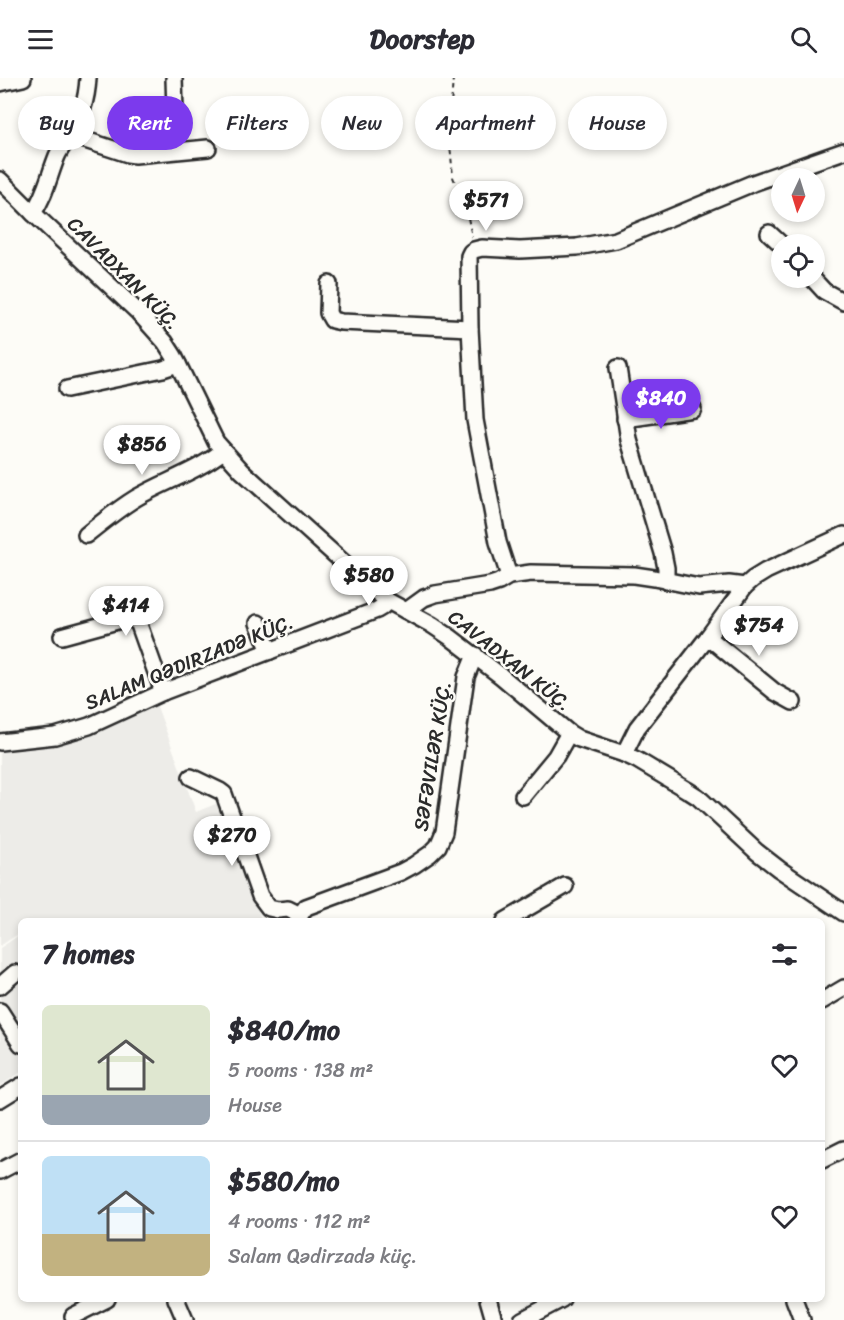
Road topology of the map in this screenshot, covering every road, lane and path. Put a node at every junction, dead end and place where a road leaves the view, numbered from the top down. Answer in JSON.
{"nodes":[{"id":1,"x":23,"y":78,"type":"edge"},
{"id":2,"x":88,"y":78,"type":"edge"},
{"id":3,"x":174,"y":78,"type":"edge"},
{"id":4,"x":453,"y":78,"type":"edge"},
{"id":5,"x":0,"y":83,"type":"edge"},
{"id":6,"x":85,"y":96,"type":"edge"},
{"id":7,"x":175,"y":96,"type":"edge"},
{"id":8,"x":95,"y":143,"type":"edge"},
{"id":9,"x":205,"y":148,"type":"edge"},
{"id":10,"x":60,"y":150,"type":"edge"},
{"id":11,"x":844,"y":151,"type":"edge"},
{"id":12,"x":0,"y":180,"type":"edge"},
{"id":13,"x":33,"y":213,"type":"junction"},
{"id":14,"x":474,"y":249,"type":"junction"},
{"id":15,"x":329,"y":284,"type":"dead end"},
{"id":16,"x":821,"y":288,"type":"edge"},
{"id":17,"x":844,"y":302,"type":"edge"},
{"id":18,"x":470,"y":328,"type":"junction"},
{"id":19,"x":178,"y":364,"type":"junction"},
{"id":20,"x":618,"y":368,"type":"dead end"},
{"id":21,"x":67,"y":388,"type":"dead end"},
{"id":22,"x":693,"y":409,"type":"dead end"},
{"id":23,"x":625,"y":419,"type":"junction"},
{"id":24,"x":223,"y":451,"type":"junction"},
{"id":25,"x":86,"y":535,"type":"dead end"},
{"id":26,"x":844,"y":535,"type":"edge"},
{"id":27,"x":508,"y":576,"type":"junction"},
{"id":28,"x":666,"y":580,"type":"junction"},
{"id":29,"x":744,"y":586,"type":"junction"},
{"id":30,"x":388,"y":601,"type":"junction"},
{"id":31,"x":406,"y":611,"type":"junction"},
{"id":32,"x":258,"y":623,"type":"dead end"},
{"id":33,"x":62,"y":636,"type":"dead end"},
{"id":34,"x":708,"y":637,"type":"junction"},
{"id":35,"x":270,"y":651,"type":"junction"},
{"id":36,"x":475,"y":655,"type":"junction"},
{"id":37,"x":163,"y":692,"type":"junction"},
{"id":38,"x":793,"y":702,"type":"dead end"},
{"id":39,"x":568,"y":733,"type":"junction"},
{"id":40,"x":0,"y":742,"type":"edge"},
{"id":41,"x":624,"y":754,"type":"junction"},
{"id":42,"x":191,"y":777,"type":"dead end"},
{"id":43,"x":523,"y":796,"type":"dead end"},
{"id":44,"x":565,"y":886,"type":"dead end"},
{"id":45,"x":844,"y":913,"type":"edge"},
{"id":46,"x":300,"y":918,"type":"edge"},
{"id":47,"x":510,"y":918,"type":"edge"},
{"id":48,"x":15,"y":973,"type":"dead end"},
{"id":49,"x":0,"y":986,"type":"edge"},
{"id":50,"x":844,"y":988,"type":"edge"},
{"id":51,"x":825,"y":999,"type":"edge"},
{"id":52,"x":0,"y":1011,"type":"edge"},
{"id":53,"x":18,"y":1039,"type":"edge"},
{"id":54,"x":18,"y":1088,"type":"edge"},
{"id":55,"x":0,"y":1099,"type":"edge"},
{"id":56,"x":844,"y":1149,"type":"edge"},
{"id":57,"x":825,"y":1158,"type":"edge"},
{"id":58,"x":18,"y":1162,"type":"edge"},
{"id":59,"x":0,"y":1171,"type":"edge"},
{"id":60,"x":102,"y":1302,"type":"edge"},
{"id":61,"x":177,"y":1302,"type":"edge"},
{"id":62,"x":489,"y":1302,"type":"edge"},
{"id":63,"x":556,"y":1302,"type":"edge"},
{"id":64,"x":796,"y":1302,"type":"edge"},
{"id":65,"x":73,"y":1316,"type":"dead end"},
{"id":66,"x":185,"y":1320,"type":"edge"},
{"id":67,"x":494,"y":1320,"type":"edge"},
{"id":68,"x":522,"y":1320,"type":"edge"},
{"id":69,"x":802,"y":1320,"type":"edge"}],
"edges":[{"from":1,"to":5,"type":"street"},
{"from":2,"to":6,"type":"street"},
{"from":3,"to":7,"type":"street"},
{"from":4,"to":14,"type":"path"},
{"from":8,"to":9,"type":"street"},
{"from":10,"to":13,"type":"street"},
{"from":11,"to":14,"type":"street"},
{"from":12,"to":13,"type":"street","name":"CAVADXAN KÜÇ."},
{"from":13,"to":19,"type":"street","name":"CAVADXAN KÜÇ."},
{"from":14,"to":18,"type":"street"},
{"from":15,"to":18,"type":"street"},
{"from":16,"to":17,"type":"street"},
{"from":18,"to":27,"type":"street"},
{"from":19,"to":21,"type":"street"},
{"from":19,"to":24,"type":"street","name":"CAVADXAN KÜÇ."},
{"from":20,"to":23,"type":"street"},
{"from":22,"to":23,"type":"street"},
{"from":23,"to":28,"type":"street"},
{"from":24,"to":25,"type":"street"},
{"from":24,"to":30,"type":"street","name":"CAVADXAN KÜÇ."},
{"from":26,"to":29,"type":"street"},
{"from":27,"to":28,"type":"street"},
{"from":27,"to":31,"type":"street"},
{"from":28,"to":29,"type":"street"},
{"from":29,"to":34,"type":"street"},
{"from":30,"to":31,"type":"street","name":"CAVADXAN KÜÇ."},
{"from":30,"to":35,"type":"street","name":"SALAM QƏDIRZADƏ KÜÇ."},
{"from":31,"to":36,"type":"street","name":"CAVADXAN KÜÇ."},
{"from":32,"to":35,"type":"street"},
{"from":33,"to":37,"type":"street"},
{"from":34,"to":38,"type":"street"},
{"from":34,"to":41,"type":"street"},
{"from":35,"to":37,"type":"street","name":"SALAM QƏDIRZADƏ KÜÇ."},
{"from":36,"to":39,"type":"street","name":"CAVADXAN KÜÇ."},
{"from":36,"to":46,"type":"street","name":"SƏFƏVILƏR KÜÇ."},
{"from":37,"to":40,"type":"street","name":"SALAM QƏDIRZADƏ KÜÇ."},
{"from":39,"to":41,"type":"street","name":"CAVADXAN KÜÇ."},
{"from":39,"to":43,"type":"street"},
{"from":41,"to":45,"type":"street","name":"CAVADXAN KÜÇ."},
{"from":42,"to":46,"type":"street"},
{"from":44,"to":47,"type":"street"},
{"from":48,"to":49,"type":"street"},
{"from":50,"to":51,"type":"street"},
{"from":52,"to":53,"type":"street"},
{"from":54,"to":55,"type":"street"},
{"from":56,"to":57,"type":"street"},
{"from":58,"to":59,"type":"street"},
{"from":60,"to":65,"type":"street"},
{"from":61,"to":66,"type":"street"},
{"from":62,"to":67,"type":"street"},
{"from":63,"to":68,"type":"street"},
{"from":64,"to":69,"type":"street"}]}
